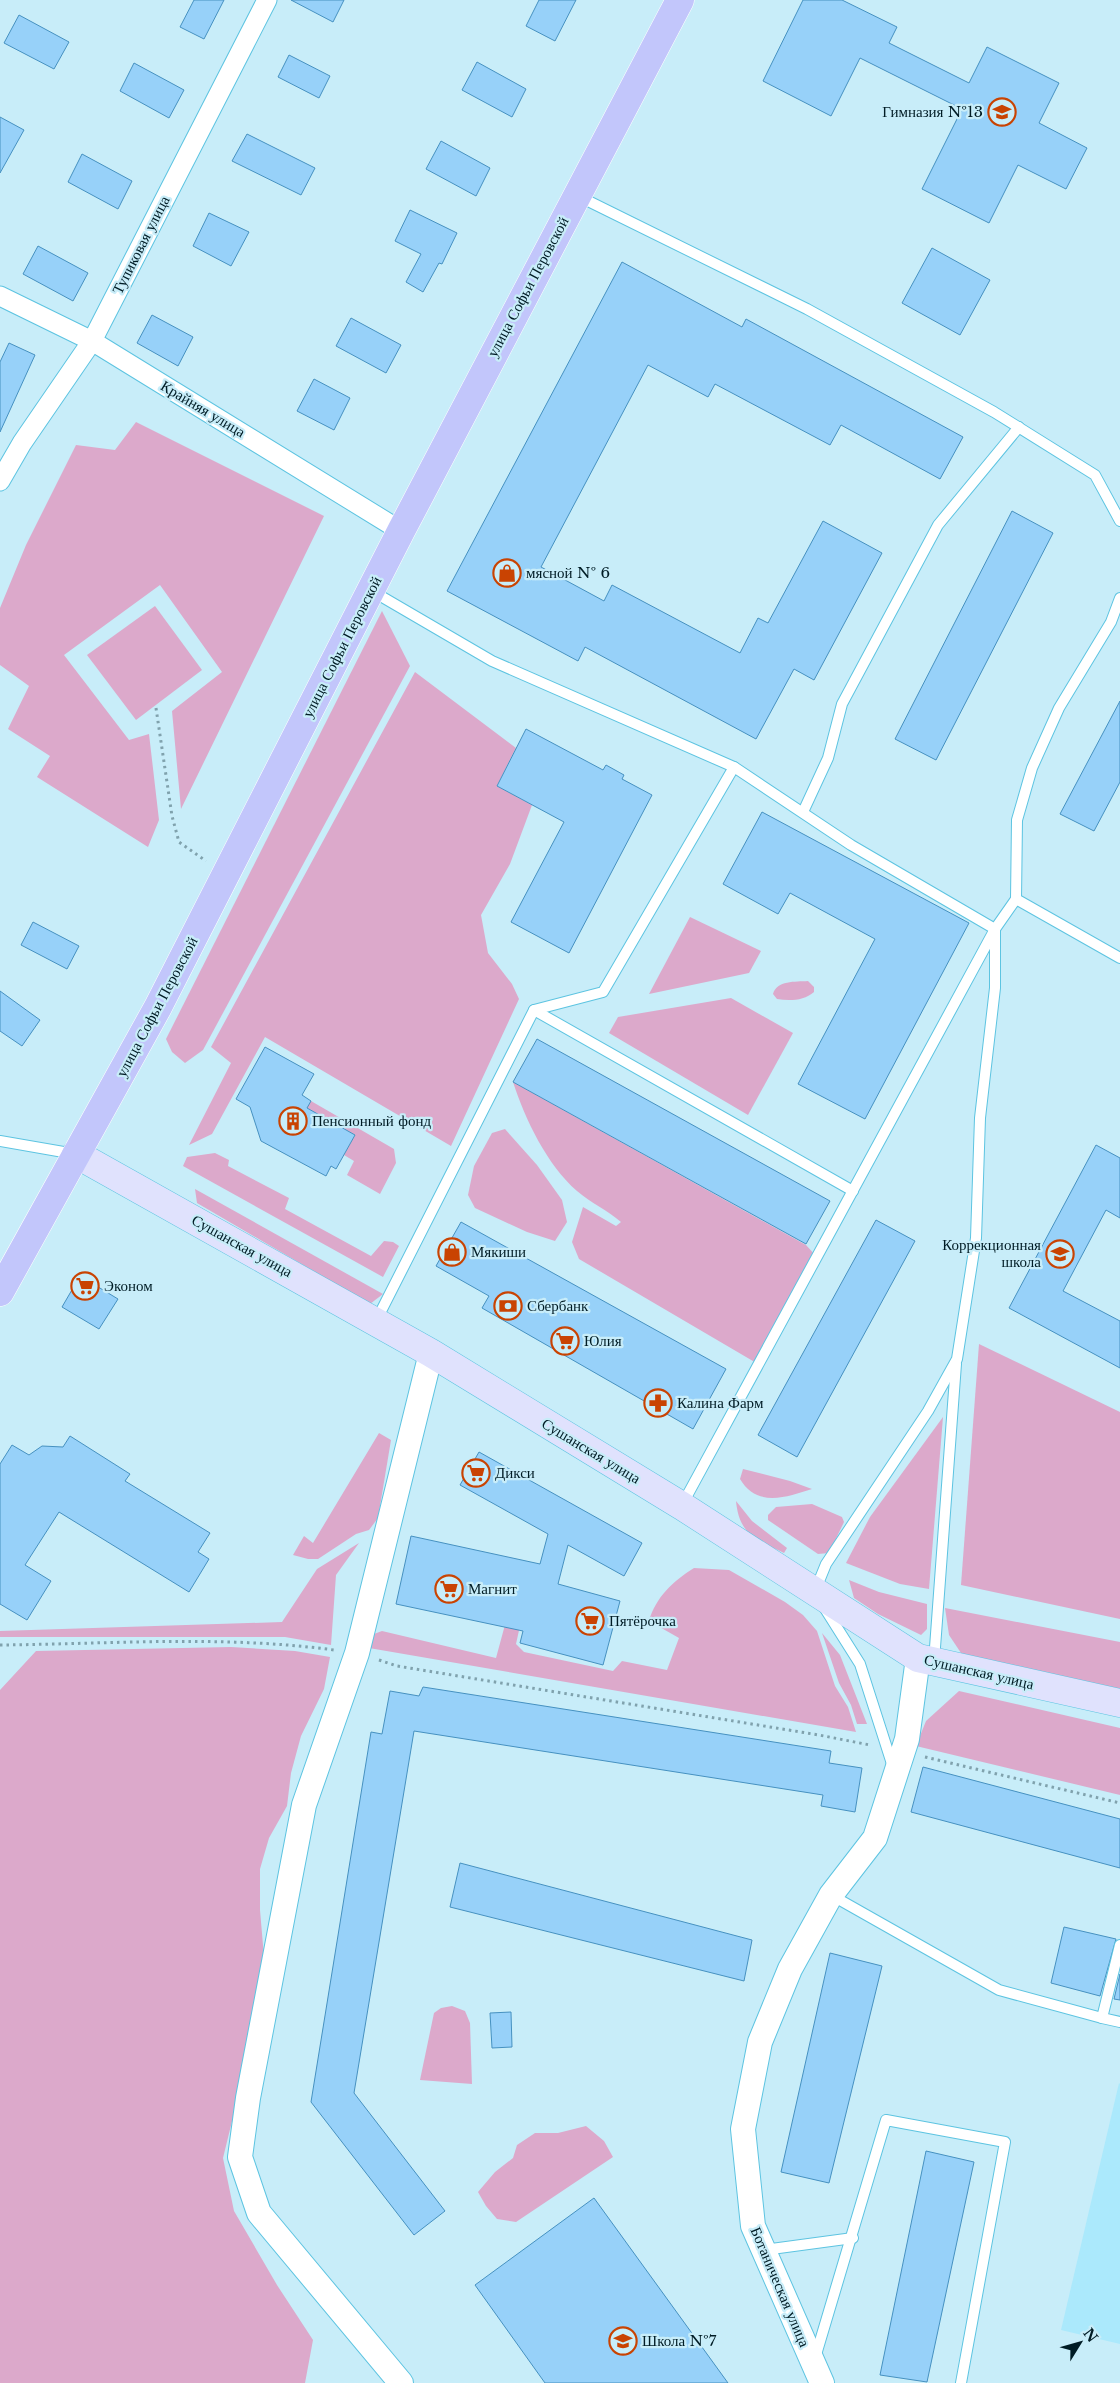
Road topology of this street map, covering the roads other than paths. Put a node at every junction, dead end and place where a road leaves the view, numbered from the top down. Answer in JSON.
{"nodes":[{"id":1,"x":267,"y":0,"type":"edge"},
{"id":2,"x":680,"y":0,"type":"edge"},
{"id":3,"x":577,"y":195,"type":"junction"},
{"id":4,"x":0,"y":296,"type":"edge"},
{"id":5,"x":92,"y":341,"type":"junction"},
{"id":6,"x":1019,"y":428,"type":"junction"},
{"id":7,"x":0,"y":481,"type":"edge"},
{"id":8,"x":1120,"y":521,"type":"edge"},
{"id":9,"x":401,"y":531,"type":"junction"},
{"id":10,"x":371,"y":590,"type":"junction"},
{"id":11,"x":1120,"y":598,"type":"edge"},
{"id":12,"x":734,"y":767,"type":"junction"},
{"id":13,"x":802,"y":812,"type":"junction"},
{"id":14,"x":1016,"y":899,"type":"junction"},
{"id":15,"x":995,"y":929,"type":"junction"},
{"id":16,"x":1120,"y":958,"type":"edge"},
{"id":17,"x":534,"y":1010,"type":"junction"},
{"id":18,"x":0,"y":1141,"type":"edge"},
{"id":19,"x":76,"y":1154,"type":"junction"},
{"id":20,"x":853,"y":1191,"type":"junction"},
{"id":21,"x":0,"y":1292,"type":"edge"},
{"id":22,"x":376,"y":1321,"type":"junction"},
{"id":23,"x":431,"y":1353,"type":"junction"},
{"id":24,"x":957,"y":1359,"type":"junction"},
{"id":25,"x":682,"y":1506,"type":"junction"},
{"id":26,"x":814,"y":1593,"type":"junction"},
{"id":27,"x":926,"y":1660,"type":"junction"},
{"id":28,"x":1120,"y":1703,"type":"edge"},
{"id":29,"x":895,"y":1758,"type":"junction"},
{"id":30,"x":831,"y":1895,"type":"junction"},
{"id":31,"x":1120,"y":1945,"type":"edge"},
{"id":32,"x":1102,"y":2018,"type":"junction"},
{"id":33,"x":1120,"y":2022,"type":"edge"},
{"id":34,"x":853,"y":2238,"type":"junction"},
{"id":35,"x":764,"y":2250,"type":"junction"},
{"id":36,"x":817,"y":2374,"type":"edge"},
{"id":37,"x":400,"y":2383,"type":"edge"},
{"id":38,"x":961,"y":2383,"type":"edge"}],
"edges":[{"from":1,"to":5,"type":"street","name":"Тупиковая улица"},
{"from":2,"to":3,"type":"main road","name":"улица Софьи Перовской"},
{"from":3,"to":6,"type":"lane"},
{"from":3,"to":9,"type":"main road","name":"улица Софьи Перовской"},
{"from":4,"to":5,"type":"street","name":"Крайняя улица"},
{"from":5,"to":7,"type":"street","name":"Тупиковая улица"},
{"from":5,"to":9,"type":"street","name":"Крайняя улица"},
{"from":6,"to":8,"type":"lane"},
{"from":6,"to":13,"type":"lane"},
{"from":9,"to":10,"type":"main road","name":"улица Софьи Перовской"},
{"from":10,"to":12,"type":"lane"},
{"from":10,"to":19,"type":"main road","name":"улица Софьи Перовской"},
{"from":11,"to":14,"type":"lane"},
{"from":12,"to":13,"type":"lane"},
{"from":12,"to":17,"type":"lane"},
{"from":13,"to":15,"type":"lane"},
{"from":14,"to":15,"type":"lane"},
{"from":14,"to":16,"type":"lane"},
{"from":15,"to":20,"type":"lane"},
{"from":15,"to":24,"type":"lane"},
{"from":17,"to":20,"type":"lane"},
{"from":17,"to":22,"type":"lane"},
{"from":18,"to":19,"type":"lane"},
{"from":19,"to":21,"type":"main road","name":"улица Софьи Перовской"},
{"from":19,"to":22,"type":"main road","name":"Сушанская улица"},
{"from":20,"to":25,"type":"lane"},
{"from":22,"to":23,"type":"main road","name":"Сушанская улица"},
{"from":23,"to":25,"type":"main road","name":"Сушанская улица"},
{"from":23,"to":37,"type":"street"},
{"from":24,"to":26,"type":"lane"},
{"from":24,"to":27,"type":"lane"},
{"from":25,"to":26,"type":"main road","name":"Сушанская улица"},
{"from":26,"to":27,"type":"main road","name":"Сушанская улица"},
{"from":26,"to":29,"type":"lane"},
{"from":27,"to":28,"type":"main road","name":"Сушанская улица"},
{"from":27,"to":29,"type":"street","name":"Ботаническая улица"},
{"from":29,"to":30,"type":"street","name":"Ботаническая улица"},
{"from":30,"to":32,"type":"lane"},
{"from":30,"to":35,"type":"street","name":"Ботаническая улица"},
{"from":31,"to":32,"type":"lane"},
{"from":32,"to":33,"type":"lane"},
{"from":34,"to":35,"type":"lane"},
{"from":34,"to":36,"type":"lane"},
{"from":34,"to":38,"type":"lane"},
{"from":35,"to":36,"type":"street","name":"Ботаническая улица"}]}
